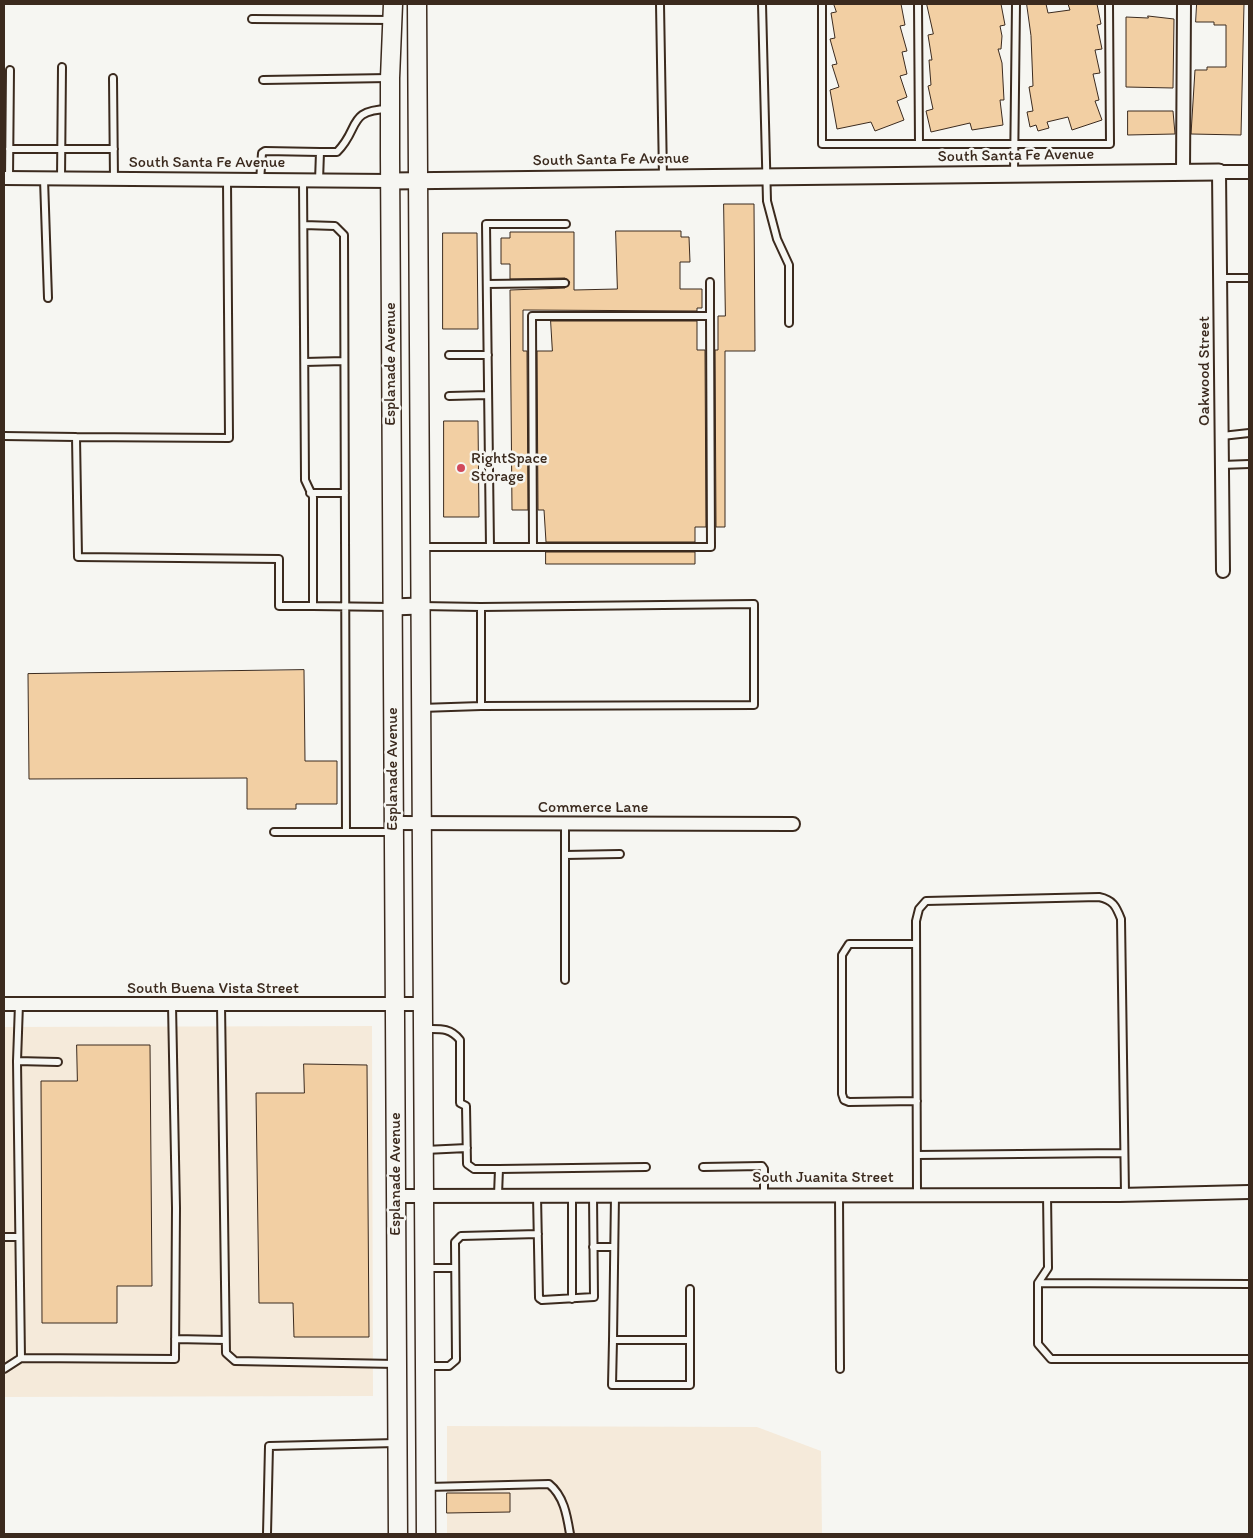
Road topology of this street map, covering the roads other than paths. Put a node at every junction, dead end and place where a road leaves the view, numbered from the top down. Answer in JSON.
{"nodes":[{"id":1,"x":417,"y":4,"type":"edge"},
{"id":2,"x":660,"y":4,"type":"edge"},
{"id":3,"x":762,"y":4,"type":"edge"},
{"id":4,"x":822,"y":4,"type":"edge"},
{"id":5,"x":918,"y":4,"type":"edge"},
{"id":6,"x":1016,"y":4,"type":"edge"},
{"id":7,"x":1109,"y":4,"type":"edge"},
{"id":8,"x":1184,"y":4,"type":"edge"},
{"id":9,"x":393,"y":12,"type":"edge"},
{"id":10,"x":252,"y":19,"type":"dead end"},
{"id":11,"x":62,"y":67,"type":"dead end"},
{"id":12,"x":10,"y":70,"type":"dead end"},
{"id":13,"x":113,"y":78,"type":"dead end"},
{"id":14,"x":390,"y":78,"type":"junction"},
{"id":15,"x":263,"y":80,"type":"dead end"},
{"id":16,"x":390,"y":109,"type":"junction"},
{"id":17,"x":1014,"y":142,"type":"junction"},
{"id":18,"x":918,"y":143,"type":"junction"},
{"id":19,"x":9,"y":149,"type":"junction"},
{"id":20,"x":114,"y":149,"type":"junction"},
{"id":21,"x":60,"y":150,"type":"junction"},
{"id":22,"x":320,"y":152,"type":"junction"},
{"id":23,"x":1183,"y":172,"type":"junction"},
{"id":24,"x":1219,"y":172,"type":"junction"},
{"id":25,"x":1249,"y":172,"type":"edge"},
{"id":26,"x":1014,"y":174,"type":"junction"},
{"id":27,"x":766,"y":176,"type":"junction"},
{"id":28,"x":663,"y":177,"type":"junction"},
{"id":29,"x":6,"y":178,"type":"edge"},
{"id":30,"x":44,"y":179,"type":"junction"},
{"id":31,"x":61,"y":179,"type":"junction"},
{"id":32,"x":114,"y":180,"type":"junction"},
{"id":33,"x":417,"y":180,"type":"junction"},
{"id":34,"x":227,"y":181,"type":"junction"},
{"id":35,"x":260,"y":181,"type":"junction"},
{"id":36,"x":303,"y":181,"type":"junction"},
{"id":37,"x":319,"y":181,"type":"junction"},
{"id":38,"x":390,"y":181,"type":"junction"},
{"id":39,"x":566,"y":224,"type":"dead end"},
{"id":40,"x":304,"y":225,"type":"junction"},
{"id":41,"x":1220,"y":278,"type":"junction"},
{"id":42,"x":1249,"y":278,"type":"edge"},
{"id":43,"x":710,"y":282,"type":"dead end"},
{"id":44,"x":565,"y":283,"type":"dead end"},
{"id":45,"x":487,"y":284,"type":"junction"},
{"id":46,"x":48,"y":298,"type":"dead end"},
{"id":47,"x":710,"y":316,"type":"junction"},
{"id":48,"x":789,"y":323,"type":"dead end"},
{"id":49,"x":488,"y":355,"type":"junction"},
{"id":50,"x":450,"y":356,"type":"dead end"},
{"id":51,"x":305,"y":362,"type":"junction"},
{"id":52,"x":344,"y":362,"type":"junction"},
{"id":53,"x":488,"y":395,"type":"junction"},
{"id":54,"x":449,"y":396,"type":"dead end"},
{"id":55,"x":1249,"y":433,"type":"edge"},
{"id":56,"x":4,"y":436,"type":"edge"},
{"id":57,"x":1222,"y":436,"type":"junction"},
{"id":58,"x":76,"y":437,"type":"junction"},
{"id":59,"x":391,"y":458,"type":"junction"},
{"id":60,"x":418,"y":459,"type":"junction"},
{"id":61,"x":1249,"y":464,"type":"edge"},
{"id":62,"x":1222,"y":465,"type":"junction"},
{"id":63,"x":310,"y":494,"type":"junction"},
{"id":64,"x":345,"y":494,"type":"junction"},
{"id":65,"x":419,"y":546,"type":"junction"},
{"id":66,"x":490,"y":548,"type":"junction"},
{"id":67,"x":533,"y":548,"type":"junction"},
{"id":68,"x":1223,"y":571,"type":"dead end"},
{"id":69,"x":313,"y":606,"type":"junction"},
{"id":70,"x":345,"y":606,"type":"junction"},
{"id":71,"x":420,"y":606,"type":"junction"},
{"id":72,"x":392,"y":607,"type":"junction"},
{"id":73,"x":481,"y":607,"type":"junction"},
{"id":74,"x":481,"y":706,"type":"junction"},
{"id":75,"x":420,"y":708,"type":"junction"},
{"id":76,"x":421,"y":823,"type":"junction"},
{"id":77,"x":565,"y":824,"type":"junction"},
{"id":78,"x":793,"y":824,"type":"dead end"},
{"id":79,"x":393,"y":827,"type":"junction"},
{"id":80,"x":274,"y":832,"type":"dead end"},
{"id":81,"x":346,"y":832,"type":"junction"},
{"id":82,"x":620,"y":854,"type":"dead end"},
{"id":83,"x":565,"y":855,"type":"junction"},
{"id":84,"x":916,"y":944,"type":"junction"},
{"id":85,"x":565,"y":980,"type":"dead end"},
{"id":86,"x":4,"y":1004,"type":"edge"},
{"id":87,"x":19,"y":1004,"type":"junction"},
{"id":88,"x":422,"y":1004,"type":"junction"},
{"id":89,"x":172,"y":1005,"type":"junction"},
{"id":90,"x":221,"y":1005,"type":"junction"},
{"id":91,"x":394,"y":1005,"type":"junction"},
{"id":92,"x":423,"y":1029,"type":"junction"},
{"id":93,"x":18,"y":1061,"type":"junction"},
{"id":94,"x":58,"y":1062,"type":"dead end"},
{"id":95,"x":916,"y":1101,"type":"junction"},
{"id":96,"x":466,"y":1148,"type":"junction"},
{"id":97,"x":423,"y":1150,"type":"junction"},
{"id":98,"x":1123,"y":1153,"type":"junction"},
{"id":99,"x":916,"y":1155,"type":"junction"},
{"id":100,"x":646,"y":1167,"type":"dead end"},
{"id":101,"x":702,"y":1167,"type":"dead end"},
{"id":102,"x":499,"y":1169,"type":"junction"},
{"id":103,"x":1249,"y":1192,"type":"edge"},
{"id":104,"x":1047,"y":1194,"type":"junction"},
{"id":105,"x":1125,"y":1194,"type":"junction"},
{"id":106,"x":423,"y":1195,"type":"junction"},
{"id":107,"x":498,"y":1195,"type":"junction"},
{"id":108,"x":537,"y":1195,"type":"junction"},
{"id":109,"x":572,"y":1195,"type":"junction"},
{"id":110,"x":593,"y":1195,"type":"junction"},
{"id":111,"x":615,"y":1195,"type":"junction"},
{"id":112,"x":764,"y":1195,"type":"junction"},
{"id":113,"x":840,"y":1195,"type":"junction"},
{"id":114,"x":917,"y":1195,"type":"junction"},
{"id":115,"x":396,"y":1196,"type":"junction"},
{"id":116,"x":538,"y":1234,"type":"junction"},
{"id":117,"x":4,"y":1237,"type":"edge"},
{"id":118,"x":19,"y":1237,"type":"junction"},
{"id":119,"x":593,"y":1248,"type":"junction"},
{"id":120,"x":613,"y":1248,"type":"junction"},
{"id":121,"x":424,"y":1268,"type":"junction"},
{"id":122,"x":455,"y":1268,"type":"junction"},
{"id":123,"x":1038,"y":1283,"type":"junction"},
{"id":124,"x":1249,"y":1284,"type":"edge"},
{"id":125,"x":690,"y":1290,"type":"dead end"},
{"id":126,"x":572,"y":1299,"type":"junction"},
{"id":127,"x":175,"y":1339,"type":"junction"},
{"id":128,"x":225,"y":1340,"type":"junction"},
{"id":129,"x":613,"y":1340,"type":"junction"},
{"id":130,"x":690,"y":1340,"type":"junction"},
{"id":131,"x":21,"y":1358,"type":"junction"},
{"id":132,"x":1249,"y":1359,"type":"edge"},
{"id":133,"x":397,"y":1364,"type":"junction"},
{"id":134,"x":425,"y":1366,"type":"junction"},
{"id":135,"x":4,"y":1369,"type":"edge"},
{"id":136,"x":840,"y":1369,"type":"dead end"},
{"id":137,"x":397,"y":1443,"type":"junction"},
{"id":138,"x":426,"y":1487,"type":"junction"},
{"id":139,"x":268,"y":1534,"type":"edge"},
{"id":140,"x":398,"y":1534,"type":"edge"},
{"id":141,"x":426,"y":1534,"type":"edge"},
{"id":142,"x":570,"y":1534,"type":"edge"}],
"edges":[{"from":1,"to":33,"type":"main road","name":"Esplanade Avenue"},
{"from":2,"to":28,"type":"lane"},
{"from":3,"to":27,"type":"lane"},
{"from":4,"to":18,"type":"lane"},
{"from":5,"to":18,"type":"lane"},
{"from":6,"to":17,"type":"lane"},
{"from":7,"to":17,"type":"lane"},
{"from":8,"to":23,"type":"street"},
{"from":9,"to":10,"type":"lane"},
{"from":9,"to":14,"type":"main road","name":"Esplanade Avenue"},
{"from":11,"to":21,"type":"lane"},
{"from":12,"to":19,"type":"lane"},
{"from":13,"to":20,"type":"lane"},
{"from":14,"to":15,"type":"lane"},
{"from":14,"to":16,"type":"main road","name":"Esplanade Avenue"},
{"from":16,"to":22,"type":"lane"},
{"from":16,"to":38,"type":"main road","name":"Esplanade Avenue"},
{"from":17,"to":18,"type":"lane"},
{"from":17,"to":26,"type":"lane"},
{"from":19,"to":21,"type":"lane"},
{"from":19,"to":29,"type":"lane"},
{"from":20,"to":21,"type":"lane"},
{"from":20,"to":32,"type":"lane"},
{"from":21,"to":31,"type":"lane"},
{"from":22,"to":35,"type":"lane"},
{"from":22,"to":37,"type":"lane"},
{"from":23,"to":24,"type":"street","name":"South Santa Fe Avenue"},
{"from":23,"to":26,"type":"street","name":"South Santa Fe Avenue"},
{"from":24,"to":25,"type":"street"},
{"from":24,"to":41,"type":"street","name":"Oakwood Street"},
{"from":26,"to":27,"type":"street","name":"South Santa Fe Avenue"},
{"from":27,"to":28,"type":"street","name":"South Santa Fe Avenue"},
{"from":27,"to":48,"type":"lane"},
{"from":28,"to":33,"type":"street","name":"South Santa Fe Avenue"},
{"from":29,"to":30,"type":"street","name":"South Santa Fe Avenue"},
{"from":30,"to":31,"type":"street","name":"South Santa Fe Avenue"},
{"from":30,"to":46,"type":"lane"},
{"from":31,"to":32,"type":"street","name":"South Santa Fe Avenue"},
{"from":32,"to":34,"type":"street","name":"South Santa Fe Avenue"},
{"from":33,"to":38,"type":"street","name":"South Santa Fe Avenue"},
{"from":33,"to":60,"type":"main road","name":"Esplanade Avenue"},
{"from":34,"to":35,"type":"street","name":"South Santa Fe Avenue"},
{"from":34,"to":58,"type":"lane"},
{"from":35,"to":36,"type":"street","name":"South Santa Fe Avenue"},
{"from":36,"to":37,"type":"street","name":"South Santa Fe Avenue"},
{"from":36,"to":40,"type":"lane"},
{"from":37,"to":38,"type":"street","name":"South Santa Fe Avenue"},
{"from":38,"to":59,"type":"main road","name":"Esplanade Avenue"},
{"from":39,"to":45,"type":"lane"},
{"from":40,"to":51,"type":"lane"},
{"from":40,"to":52,"type":"lane"},
{"from":41,"to":42,"type":"lane"},
{"from":41,"to":57,"type":"street","name":"Oakwood Street"},
{"from":43,"to":47,"type":"lane"},
{"from":44,"to":45,"type":"lane"},
{"from":45,"to":49,"type":"lane"},
{"from":47,"to":67,"type":"lane"},
{"from":47,"to":67,"type":"lane"},
{"from":49,"to":50,"type":"lane"},
{"from":49,"to":53,"type":"lane"},
{"from":51,"to":52,"type":"lane"},
{"from":51,"to":63,"type":"lane"},
{"from":52,"to":64,"type":"lane"},
{"from":53,"to":54,"type":"lane"},
{"from":53,"to":66,"type":"lane"},
{"from":55,"to":57,"type":"lane"},
{"from":56,"to":58,"type":"lane"},
{"from":57,"to":62,"type":"street","name":"Oakwood Street"},
{"from":58,"to":69,"type":"lane"},
{"from":59,"to":60,"type":"main road"},
{"from":59,"to":72,"type":"main road","name":"Esplanade Avenue"},
{"from":60,"to":65,"type":"main road","name":"Esplanade Avenue"},
{"from":61,"to":62,"type":"lane"},
{"from":62,"to":68,"type":"street","name":"Oakwood Street"},
{"from":63,"to":64,"type":"lane"},
{"from":63,"to":69,"type":"lane"},
{"from":64,"to":70,"type":"lane"},
{"from":65,"to":66,"type":"lane"},
{"from":65,"to":71,"type":"main road","name":"Esplanade Avenue"},
{"from":66,"to":67,"type":"lane"},
{"from":69,"to":70,"type":"lane"},
{"from":70,"to":72,"type":"lane"},
{"from":70,"to":81,"type":"lane"},
{"from":71,"to":72,"type":"street"},
{"from":71,"to":73,"type":"lane"},
{"from":71,"to":75,"type":"main road","name":"Esplanade Avenue"},
{"from":72,"to":79,"type":"main road","name":"Esplanade Avenue"},
{"from":73,"to":74,"type":"lane"},
{"from":73,"to":74,"type":"lane"},
{"from":74,"to":75,"type":"lane"},
{"from":75,"to":76,"type":"main road","name":"Esplanade Avenue"},
{"from":76,"to":77,"type":"street","name":"Commerce Lane"},
{"from":76,"to":79,"type":"street","name":"Commerce Lane"},
{"from":76,"to":88,"type":"main road","name":"Esplanade Avenue"},
{"from":77,"to":78,"type":"street","name":"Commerce Lane"},
{"from":77,"to":83,"type":"lane"},
{"from":79,"to":81,"type":"lane"},
{"from":79,"to":91,"type":"main road","name":"Esplanade Avenue"},
{"from":80,"to":81,"type":"lane"},
{"from":82,"to":83,"type":"lane"},
{"from":83,"to":85,"type":"lane"},
{"from":84,"to":95,"type":"lane"},
{"from":84,"to":95,"type":"lane"},
{"from":84,"to":98,"type":"lane"},
{"from":86,"to":87,"type":"street","name":"South Buena Vista Street"},
{"from":87,"to":89,"type":"street","name":"South Buena Vista Street"},
{"from":87,"to":93,"type":"lane"},
{"from":88,"to":91,"type":"street","name":"South Buena Vista Street"},
{"from":88,"to":92,"type":"main road","name":"Esplanade Avenue"},
{"from":89,"to":90,"type":"street","name":"South Buena Vista Street"},
{"from":89,"to":127,"type":"lane"},
{"from":90,"to":91,"type":"street","name":"South Buena Vista Street"},
{"from":90,"to":128,"type":"lane"},
{"from":91,"to":115,"type":"main road","name":"Esplanade Avenue"},
{"from":92,"to":96,"type":"lane"},
{"from":92,"to":97,"type":"main road","name":"Esplanade Avenue"},
{"from":93,"to":94,"type":"lane"},
{"from":93,"to":118,"type":"lane"},
{"from":95,"to":99,"type":"lane"},
{"from":96,"to":97,"type":"lane"},
{"from":96,"to":102,"type":"lane"},
{"from":97,"to":106,"type":"main road","name":"Esplanade Avenue"},
{"from":98,"to":99,"type":"lane"},
{"from":98,"to":105,"type":"lane"},
{"from":99,"to":114,"type":"lane"},
{"from":100,"to":102,"type":"lane"},
{"from":101,"to":112,"type":"lane"},
{"from":102,"to":107,"type":"lane"},
{"from":103,"to":105,"type":"street","name":"South Juanita Street"},
{"from":104,"to":105,"type":"street","name":"South Juanita Street"},
{"from":104,"to":114,"type":"street","name":"South Juanita Street"},
{"from":104,"to":123,"type":"lane"},
{"from":106,"to":107,"type":"street","name":"South Juanita Street"},
{"from":106,"to":115,"type":"street","name":"South Juanita Street"},
{"from":106,"to":121,"type":"main road","name":"Esplanade Avenue"},
{"from":107,"to":108,"type":"street","name":"South Juanita Street"},
{"from":108,"to":109,"type":"street","name":"South Juanita Street"},
{"from":108,"to":116,"type":"lane"},
{"from":109,"to":110,"type":"street","name":"South Juanita Street"},
{"from":109,"to":126,"type":"lane"},
{"from":110,"to":111,"type":"street","name":"South Juanita Street"},
{"from":110,"to":119,"type":"lane"},
{"from":111,"to":112,"type":"street","name":"South Juanita Street"},
{"from":111,"to":120,"type":"lane"},
{"from":112,"to":113,"type":"street","name":"South Juanita Street"},
{"from":113,"to":114,"type":"street","name":"South Juanita Street"},
{"from":113,"to":136,"type":"lane"},
{"from":115,"to":133,"type":"main road","name":"Esplanade Avenue"},
{"from":116,"to":122,"type":"lane"},
{"from":116,"to":126,"type":"lane"},
{"from":117,"to":118,"type":"lane"},
{"from":118,"to":131,"type":"lane"},
{"from":119,"to":120,"type":"lane"},
{"from":119,"to":126,"type":"lane"},
{"from":120,"to":129,"type":"lane"},
{"from":121,"to":122,"type":"lane"},
{"from":121,"to":134,"type":"main road","name":"Esplanade Avenue"},
{"from":122,"to":134,"type":"lane"},
{"from":123,"to":124,"type":"lane"},
{"from":123,"to":132,"type":"lane"},
{"from":125,"to":130,"type":"lane"},
{"from":127,"to":128,"type":"lane"},
{"from":127,"to":131,"type":"lane"},
{"from":128,"to":133,"type":"lane"},
{"from":129,"to":130,"type":"lane"},
{"from":129,"to":130,"type":"lane"},
{"from":131,"to":135,"type":"lane"},
{"from":133,"to":137,"type":"main road","name":"Esplanade Avenue"},
{"from":134,"to":138,"type":"main road","name":"Esplanade Avenue"},
{"from":137,"to":139,"type":"lane"},
{"from":137,"to":140,"type":"main road","name":"Esplanade Avenue"},
{"from":138,"to":141,"type":"main road","name":"Esplanade Avenue"},
{"from":138,"to":142,"type":"lane"}]}
